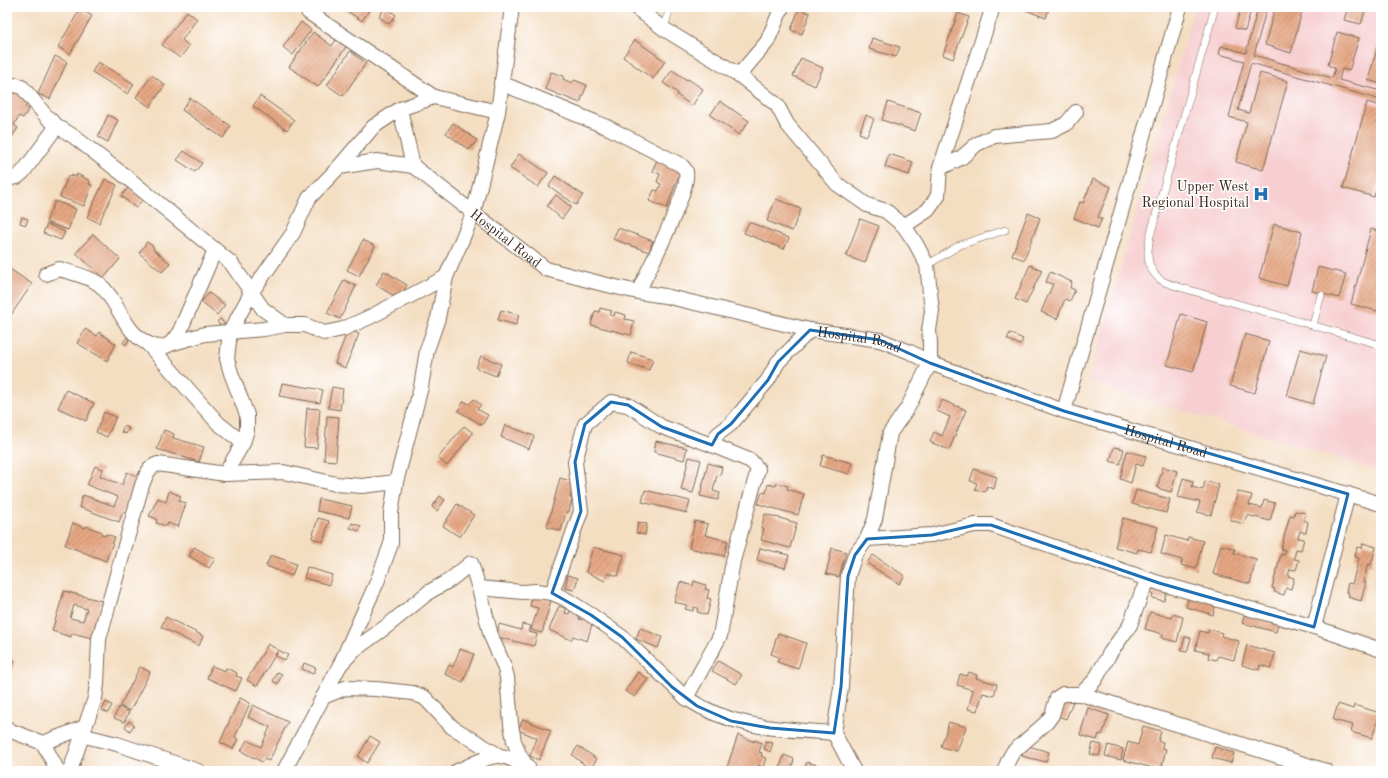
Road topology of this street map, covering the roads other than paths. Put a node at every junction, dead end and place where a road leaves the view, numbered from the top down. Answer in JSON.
{"nodes":[{"id":1,"x":512,"y":7,"type":"edge"},
{"id":2,"x":635,"y":7,"type":"edge"},
{"id":3,"x":670,"y":7,"type":"edge"},
{"id":4,"x":782,"y":7,"type":"edge"},
{"id":5,"x":993,"y":7,"type":"edge"},
{"id":6,"x":1180,"y":7,"type":"edge"},
{"id":7,"x":1215,"y":7,"type":"edge"},
{"id":8,"x":308,"y":12,"type":"dead end"},
{"id":9,"x":664,"y":29,"type":"junction"},
{"id":10,"x":740,"y":76,"type":"junction"},
{"id":11,"x":501,"y":83,"type":"junction"},
{"id":12,"x":7,"y":86,"type":"edge"},
{"id":13,"x":434,"y":97,"type":"junction"},
{"id":14,"x":400,"y":109,"type":"junction"},
{"id":15,"x":498,"y":112,"type":"junction"},
{"id":16,"x":1076,"y":112,"type":"dead end"},
{"id":17,"x":57,"y":126,"type":"junction"},
{"id":18,"x":413,"y":166,"type":"junction"},
{"id":19,"x":340,"y":167,"type":"junction"},
{"id":20,"x":940,"y":168,"type":"junction"},
{"id":21,"x":7,"y":179,"type":"edge"},
{"id":22,"x":473,"y":214,"type":"junction"},
{"id":23,"x":904,"y":226,"type":"junction"},
{"id":24,"x":1005,"y":230,"type":"dead end"},
{"id":25,"x":215,"y":250,"type":"junction"},
{"id":26,"x":927,"y":265,"type":"junction"},
{"id":27,"x":46,"y":274,"type":"dead end"},
{"id":28,"x":446,"y":277,"type":"junction"},
{"id":29,"x":638,"y":292,"type":"junction"},
{"id":30,"x":251,"y":293,"type":"junction"},
{"id":31,"x":1321,"y":295,"type":"dead end"},
{"id":32,"x":285,"y":325,"type":"junction"},
{"id":33,"x":1313,"y":326,"type":"junction"},
{"id":34,"x":810,"y":330,"type":"junction"},
{"id":35,"x":230,"y":332,"type":"junction"},
{"id":36,"x":147,"y":343,"type":"junction"},
{"id":37,"x":170,"y":344,"type":"junction"},
{"id":38,"x":1381,"y":345,"type":"edge"},
{"id":39,"x":930,"y":363,"type":"junction"},
{"id":40,"x":1064,"y":411,"type":"junction"},
{"id":41,"x":243,"y":443,"type":"junction"},
{"id":42,"x":712,"y":445,"type":"junction"},
{"id":43,"x":225,"y":474,"type":"junction"},
{"id":44,"x":396,"y":482,"type":"junction"},
{"id":45,"x":1348,"y":494,"type":"junction"},
{"id":46,"x":1381,"y":504,"type":"edge"},
{"id":47,"x":867,"y":539,"type":"junction"},
{"id":48,"x":1149,"y":580,"type":"junction"},
{"id":49,"x":479,"y":588,"type":"junction"},
{"id":50,"x":552,"y":593,"type":"junction"},
{"id":51,"x":1314,"y":627,"type":"junction"},
{"id":52,"x":1381,"y":650,"type":"edge"},
{"id":53,"x":340,"y":665,"type":"junction"},
{"id":54,"x":1081,"y":694,"type":"junction"},
{"id":55,"x":323,"y":697,"type":"junction"},
{"id":56,"x":686,"y":698,"type":"junction"},
{"id":57,"x":7,"y":728,"type":"edge"},
{"id":58,"x":83,"y":731,"type":"junction"},
{"id":59,"x":834,"y":733,"type":"junction"},
{"id":60,"x":43,"y":743,"type":"junction"},
{"id":61,"x":498,"y":755,"type":"junction"},
{"id":62,"x":530,"y":769,"type":"edge"},
{"id":63,"x":58,"y":771,"type":"edge"},
{"id":64,"x":70,"y":771,"type":"edge"},
{"id":65,"x":198,"y":771,"type":"edge"},
{"id":66,"x":284,"y":771,"type":"edge"},
{"id":67,"x":457,"y":771,"type":"edge"},
{"id":68,"x":854,"y":771,"type":"edge"},
{"id":69,"x":1004,"y":771,"type":"edge"},
{"id":70,"x":1326,"y":771,"type":"edge"}],
"edges":[{"from":1,"to":11,"type":"street"},
{"from":2,"to":9,"type":"street"},
{"from":3,"to":9,"type":"lane"},
{"from":4,"to":10,"type":"street"},
{"from":5,"to":20,"type":"street"},
{"from":6,"to":40,"type":"street"},
{"from":7,"to":33,"type":"lane"},
{"from":8,"to":13,"type":"street"},
{"from":9,"to":10,"type":"street"},
{"from":10,"to":23,"type":"street"},
{"from":11,"to":15,"type":"street"},
{"from":11,"to":29,"type":"street"},
{"from":12,"to":17,"type":"street"},
{"from":13,"to":14,"type":"street"},
{"from":13,"to":15,"type":"street"},
{"from":14,"to":18,"type":"street"},
{"from":14,"to":19,"type":"street"},
{"from":15,"to":22,"type":"street"},
{"from":16,"to":20,"type":"street"},
{"from":17,"to":21,"type":"street"},
{"from":17,"to":25,"type":"street"},
{"from":18,"to":19,"type":"street"},
{"from":18,"to":22,"type":"street","name":"Hospital Road"},
{"from":19,"to":30,"type":"street"},
{"from":20,"to":23,"type":"street"},
{"from":22,"to":28,"type":"street"},
{"from":22,"to":29,"type":"street","name":"Hospital Road"},
{"from":23,"to":26,"type":"street"},
{"from":24,"to":26,"type":"lane"},
{"from":25,"to":30,"type":"street"},
{"from":25,"to":37,"type":"street"},
{"from":26,"to":39,"type":"street"},
{"from":27,"to":36,"type":"street"},
{"from":28,"to":32,"type":"street"},
{"from":28,"to":44,"type":"street"},
{"from":29,"to":34,"type":"street","name":"Hospital Road"},
{"from":30,"to":32,"type":"street"},
{"from":30,"to":35,"type":"street"},
{"from":31,"to":33,"type":"lane"},
{"from":32,"to":35,"type":"street"},
{"from":33,"to":38,"type":"lane"},
{"from":34,"to":39,"type":"street","name":"Hospital Road"},
{"from":34,"to":42,"type":"street"},
{"from":35,"to":37,"type":"street"},
{"from":35,"to":41,"type":"street"},
{"from":36,"to":37,"type":"street"},
{"from":36,"to":41,"type":"street"},
{"from":39,"to":40,"type":"street","name":"Hospital Road"},
{"from":39,"to":47,"type":"street"},
{"from":40,"to":45,"type":"street","name":"Hospital Road"},
{"from":41,"to":43,"type":"street"},
{"from":42,"to":50,"type":"street"},
{"from":42,"to":56,"type":"street"},
{"from":43,"to":44,"type":"street"},
{"from":43,"to":58,"type":"street"},
{"from":44,"to":53,"type":"street"},
{"from":45,"to":46,"type":"street","name":"Hospital Road"},
{"from":45,"to":51,"type":"street"},
{"from":47,"to":48,"type":"street"},
{"from":47,"to":59,"type":"street"},
{"from":48,"to":51,"type":"street"},
{"from":48,"to":54,"type":"street"},
{"from":49,"to":50,"type":"street"},
{"from":49,"to":53,"type":"street"},
{"from":49,"to":62,"type":"street"},
{"from":50,"to":56,"type":"street"},
{"from":51,"to":52,"type":"street"},
{"from":53,"to":55,"type":"street"},
{"from":54,"to":69,"type":"street"},
{"from":54,"to":70,"type":"street"},
{"from":55,"to":61,"type":"street"},
{"from":55,"to":66,"type":"street"},
{"from":56,"to":59,"type":"street"},
{"from":57,"to":60,"type":"street"},
{"from":58,"to":60,"type":"street"},
{"from":58,"to":64,"type":"street"},
{"from":58,"to":65,"type":"street"},
{"from":59,"to":68,"type":"street"},
{"from":60,"to":63,"type":"street"},
{"from":61,"to":62,"type":"street"},
{"from":61,"to":67,"type":"street"}]}
